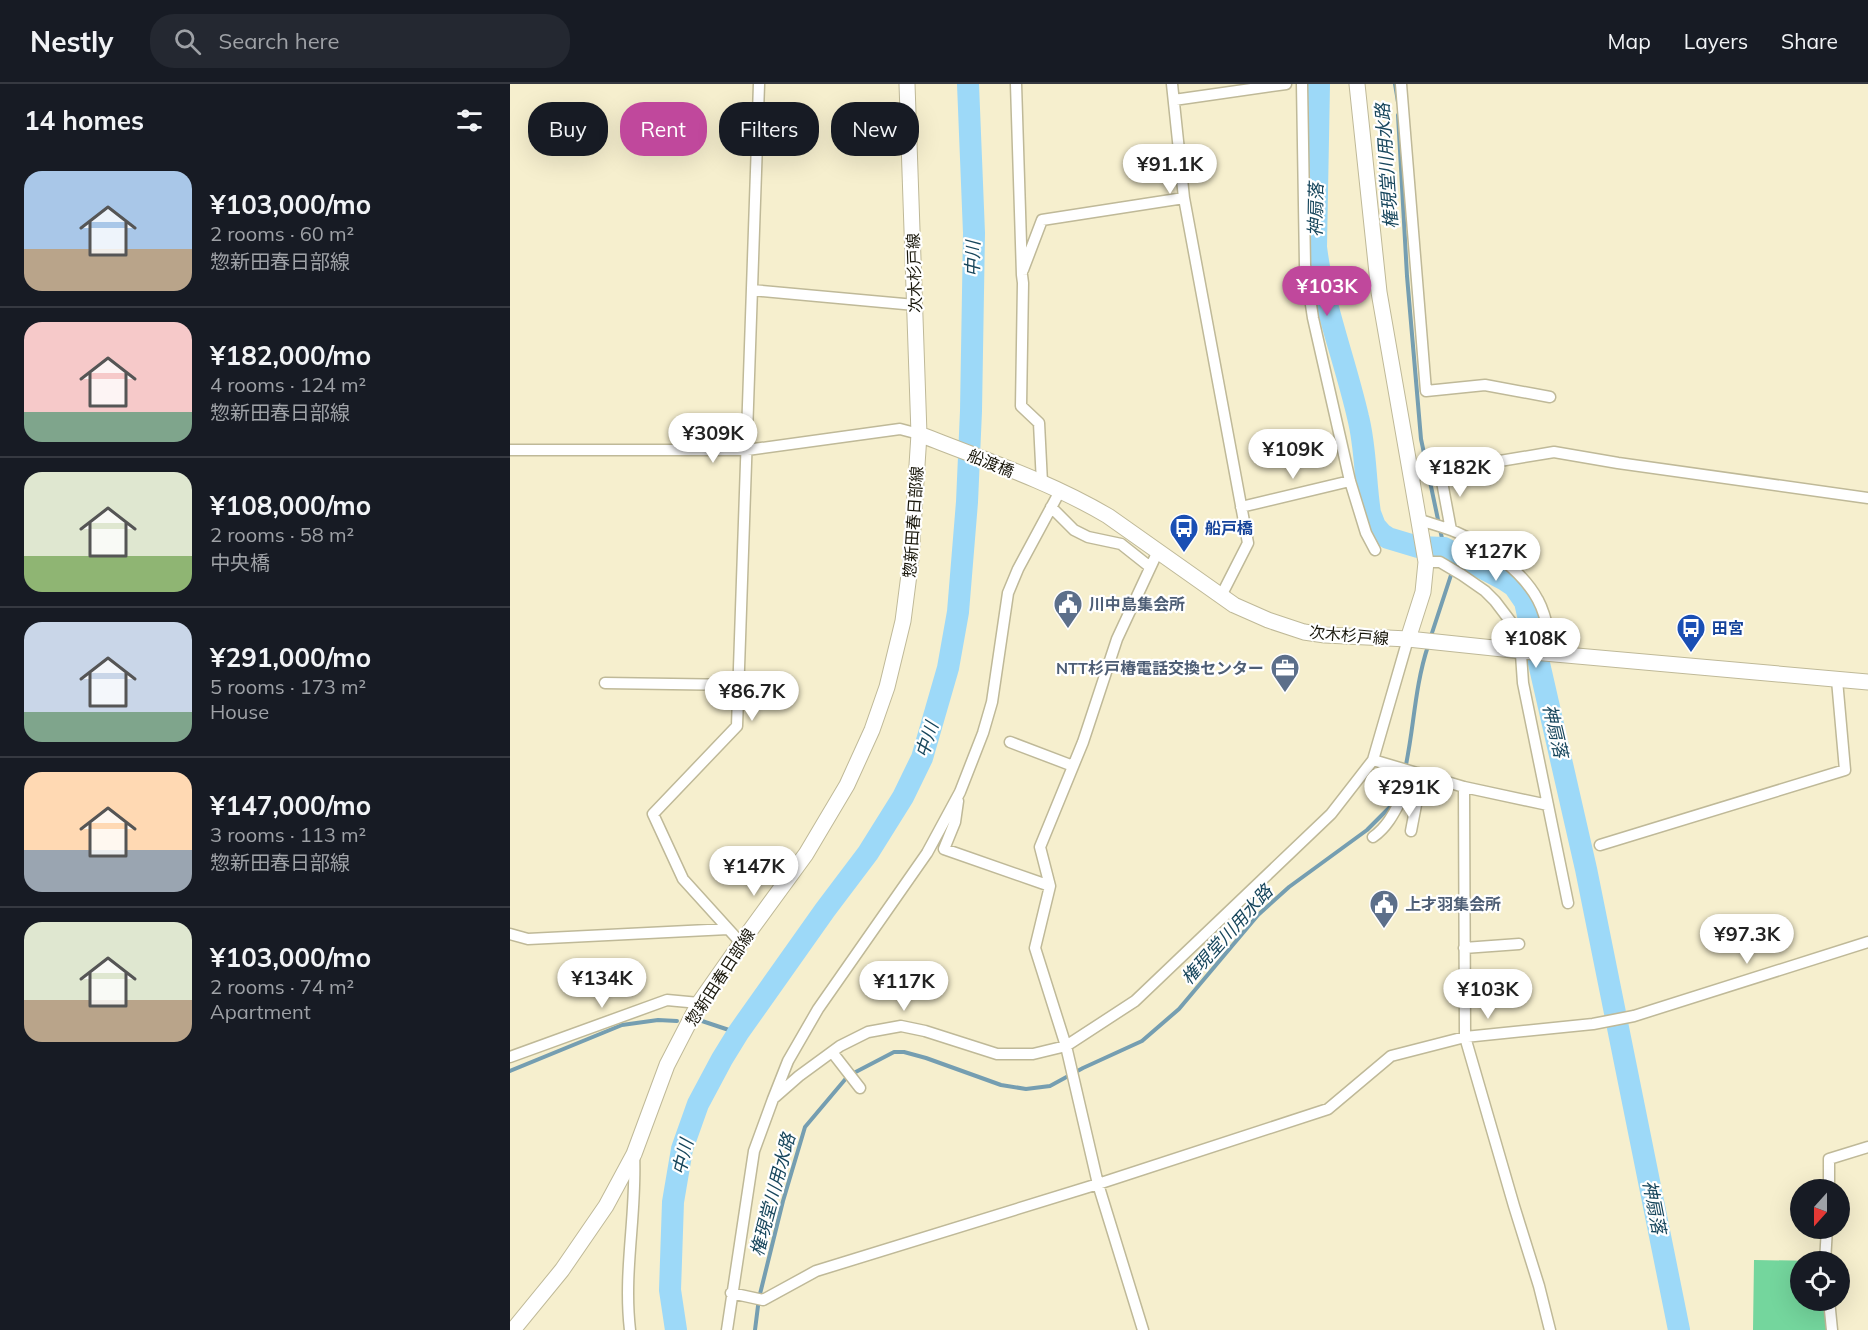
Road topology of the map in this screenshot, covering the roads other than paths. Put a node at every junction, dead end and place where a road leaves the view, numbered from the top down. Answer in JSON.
{"nodes":[{"id":1,"x":759,"y":84,"type":"edge"},
{"id":2,"x":907,"y":84,"type":"edge"},
{"id":3,"x":1016,"y":84,"type":"edge"},
{"id":4,"x":1172,"y":84,"type":"edge"},
{"id":5,"x":1286,"y":84,"type":"edge"},
{"id":6,"x":1302,"y":84,"type":"edge"},
{"id":7,"x":1357,"y":84,"type":"edge"},
{"id":8,"x":1401,"y":84,"type":"edge"},
{"id":9,"x":1174,"y":100,"type":"junction"},
{"id":10,"x":1184,"y":198,"type":"junction"},
{"id":11,"x":1022,"y":275,"type":"junction"},
{"id":12,"x":752,"y":290,"type":"junction"},
{"id":13,"x":915,"y":304,"type":"junction"},
{"id":14,"x":1550,"y":397,"type":"dead end"},
{"id":15,"x":919,"y":434,"type":"junction"},
{"id":16,"x":510,"y":450,"type":"edge"},
{"id":17,"x":747,"y":450,"type":"junction"},
{"id":18,"x":1440,"y":471,"type":"junction"},
{"id":19,"x":1410,"y":476,"type":"junction"},
{"id":20,"x":1350,"y":481,"type":"junction"},
{"id":21,"x":1039,"y":482,"type":"junction"},
{"id":22,"x":1060,"y":491,"type":"junction"},
{"id":23,"x":1868,"y":498,"type":"edge"},
{"id":24,"x":1051,"y":507,"type":"junction"},
{"id":25,"x":1241,"y":507,"type":"junction"},
{"id":26,"x":1420,"y":520,"type":"junction"},
{"id":27,"x":1451,"y":530,"type":"junction"},
{"id":28,"x":1158,"y":550,"type":"junction"},
{"id":29,"x":1375,"y":550,"type":"dead end"},
{"id":30,"x":1426,"y":562,"type":"junction"},
{"id":31,"x":1150,"y":567,"type":"junction"},
{"id":32,"x":1221,"y":596,"type":"junction"},
{"id":33,"x":1408,"y":639,"type":"junction"},
{"id":34,"x":1522,"y":651,"type":"junction"},
{"id":35,"x":1554,"y":654,"type":"junction"},
{"id":36,"x":1837,"y":680,"type":"junction"},
{"id":37,"x":1868,"y":682,"type":"edge"},
{"id":38,"x":605,"y":683,"type":"dead end"},
{"id":39,"x":739,"y":686,"type":"junction"},
{"id":40,"x":1010,"y":742,"type":"dead end"},
{"id":41,"x":1373,"y":760,"type":"junction"},
{"id":42,"x":1073,"y":766,"type":"junction"},
{"id":43,"x":1418,"y":773,"type":"junction"},
{"id":44,"x":1464,"y":787,"type":"junction"},
{"id":45,"x":960,"y":792,"type":"junction"},
{"id":46,"x":1548,"y":805,"type":"junction"},
{"id":47,"x":1411,"y":831,"type":"dead end"},
{"id":48,"x":1373,"y":837,"type":"dead end"},
{"id":49,"x":1600,"y":845,"type":"dead end"},
{"id":50,"x":1050,"y":886,"type":"junction"},
{"id":51,"x":1568,"y":903,"type":"dead end"},
{"id":52,"x":728,"y":929,"type":"junction"},
{"id":53,"x":510,"y":934,"type":"edge"},
{"id":54,"x":1868,"y":942,"type":"edge"},
{"id":55,"x":741,"y":943,"type":"junction"},
{"id":56,"x":1519,"y":944,"type":"dead end"},
{"id":57,"x":1464,"y":948,"type":"junction"},
{"id":58,"x":699,"y":1003,"type":"junction"},
{"id":59,"x":1465,"y":1037,"type":"junction"},
{"id":60,"x":1066,"y":1046,"type":"junction"},
{"id":61,"x":832,"y":1052,"type":"junction"},
{"id":62,"x":510,"y":1057,"type":"edge"},
{"id":63,"x":860,"y":1088,"type":"dead end"},
{"id":64,"x":773,"y":1099,"type":"junction"},
{"id":65,"x":1868,"y":1147,"type":"edge"},
{"id":66,"x":634,"y":1154,"type":"junction"},
{"id":67,"x":1829,"y":1179,"type":"edge"},
{"id":68,"x":1098,"y":1184,"type":"junction"},
{"id":69,"x":731,"y":1293,"type":"junction"},
{"id":70,"x":1830,"y":1311,"type":"edge"},
{"id":71,"x":513,"y":1330,"type":"edge"},
{"id":72,"x":630,"y":1330,"type":"edge"},
{"id":73,"x":727,"y":1330,"type":"edge"},
{"id":74,"x":1143,"y":1330,"type":"edge"},
{"id":75,"x":1550,"y":1330,"type":"edge"},
{"id":76,"x":1833,"y":1330,"type":"edge"}],
"edges":[{"from":1,"to":12,"type":"street"},
{"from":2,"to":13,"type":"main road","name":"次木杉戸線"},
{"from":3,"to":11,"type":"street"},
{"from":4,"to":9,"type":"street"},
{"from":5,"to":9,"type":"street"},
{"from":6,"to":20,"type":"street"},
{"from":7,"to":19,"type":"main road"},
{"from":8,"to":14,"type":"street"},
{"from":9,"to":10,"type":"street"},
{"from":10,"to":11,"type":"street"},
{"from":10,"to":25,"type":"street"},
{"from":11,"to":21,"type":"street"},
{"from":12,"to":13,"type":"street"},
{"from":12,"to":17,"type":"street"},
{"from":13,"to":15,"type":"main road","name":"次木杉戸線"},
{"from":15,"to":17,"type":"street"},
{"from":15,"to":21,"type":"main road","name":"船渡橋"},
{"from":15,"to":55,"type":"main road","name":"惣新田春日部線"},
{"from":16,"to":17,"type":"street"},
{"from":17,"to":39,"type":"street"},
{"from":18,"to":19,"type":"street"},
{"from":18,"to":23,"type":"street"},
{"from":18,"to":27,"type":"street"},
{"from":19,"to":26,"type":"main road"},
{"from":20,"to":25,"type":"street"},
{"from":20,"to":29,"type":"street"},
{"from":21,"to":22,"type":"main road","name":"次木杉戸線"},
{"from":22,"to":24,"type":"street"},
{"from":22,"to":28,"type":"main road","name":"次木杉戸線"},
{"from":24,"to":31,"type":"street"},
{"from":24,"to":45,"type":"street"},
{"from":25,"to":32,"type":"street"},
{"from":26,"to":27,"type":"street"},
{"from":26,"to":30,"type":"main road"},
{"from":27,"to":35,"type":"street"},
{"from":28,"to":31,"type":"street"},
{"from":28,"to":32,"type":"main road","name":"次木杉戸線"},
{"from":30,"to":33,"type":"main road"},
{"from":30,"to":34,"type":"street"},
{"from":31,"to":42,"type":"street"},
{"from":32,"to":33,"type":"main road","name":"次木杉戸線"},
{"from":33,"to":34,"type":"main road","name":"次木杉戸線"},
{"from":33,"to":41,"type":"street"},
{"from":34,"to":35,"type":"main road","name":"次木杉戸線"},
{"from":34,"to":46,"type":"street"},
{"from":35,"to":36,"type":"main road"},
{"from":36,"to":37,"type":"main road"},
{"from":36,"to":49,"type":"street"},
{"from":38,"to":39,"type":"street"},
{"from":39,"to":52,"type":"street"},
{"from":40,"to":42,"type":"street"},
{"from":41,"to":43,"type":"street"},
{"from":41,"to":60,"type":"street"},
{"from":42,"to":50,"type":"street"},
{"from":43,"to":44,"type":"street"},
{"from":43,"to":47,"type":"street"},
{"from":43,"to":48,"type":"street"},
{"from":44,"to":46,"type":"street"},
{"from":44,"to":57,"type":"street"},
{"from":45,"to":50,"type":"street"},
{"from":45,"to":64,"type":"street"},
{"from":46,"to":51,"type":"street"},
{"from":50,"to":60,"type":"street"},
{"from":52,"to":53,"type":"street"},
{"from":52,"to":55,"type":"street"},
{"from":54,"to":59,"type":"street"},
{"from":55,"to":58,"type":"main road","name":"惣新田春日部線"},
{"from":56,"to":57,"type":"street"},
{"from":57,"to":59,"type":"street"},
{"from":58,"to":62,"type":"street"},
{"from":58,"to":66,"type":"main road","name":"惣新田春日部線"},
{"from":59,"to":68,"type":"street"},
{"from":59,"to":75,"type":"street"},
{"from":60,"to":61,"type":"street"},
{"from":60,"to":68,"type":"street"},
{"from":61,"to":63,"type":"street"},
{"from":61,"to":64,"type":"street"},
{"from":64,"to":69,"type":"street"},
{"from":65,"to":67,"type":"street"},
{"from":66,"to":71,"type":"main road","name":"惣新田春日部線"},
{"from":66,"to":72,"type":"street"},
{"from":68,"to":69,"type":"street"},
{"from":68,"to":74,"type":"street"},
{"from":69,"to":73,"type":"street"},
{"from":70,"to":76,"type":"street"}]}
